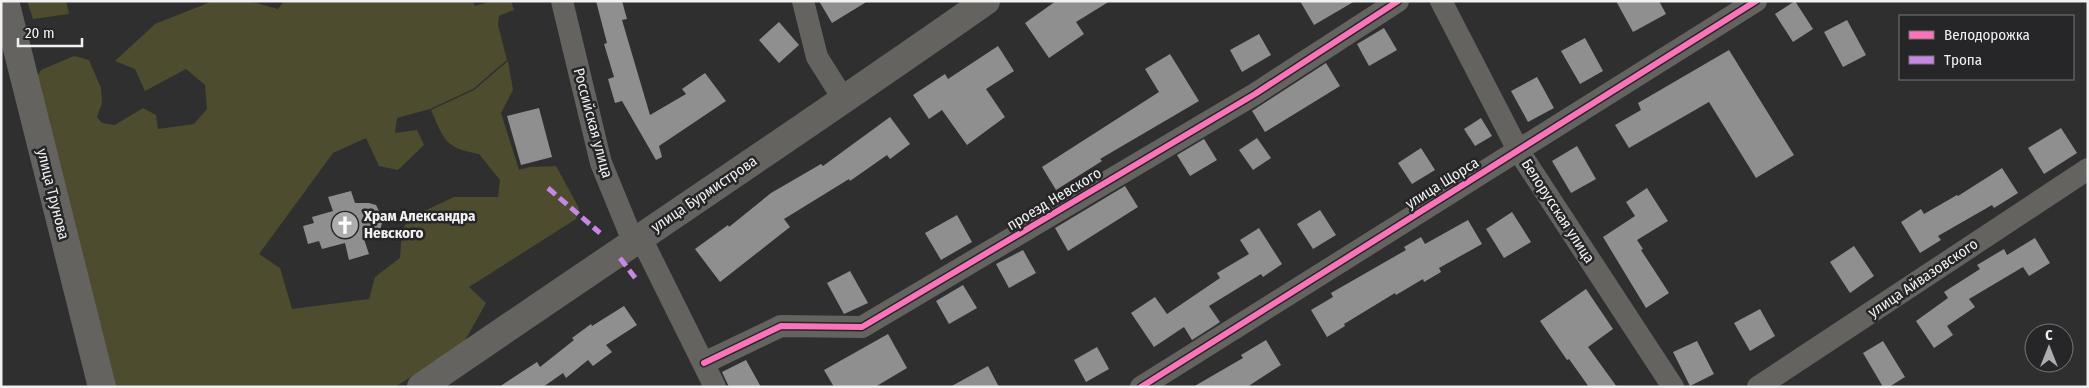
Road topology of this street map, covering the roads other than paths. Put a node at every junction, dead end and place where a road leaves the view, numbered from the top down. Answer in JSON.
{"nodes":[{"id":1,"x":5,"y":1,"type":"edge"},
{"id":2,"x":562,"y":1,"type":"edge"},
{"id":3,"x":803,"y":1,"type":"edge"},
{"id":4,"x":986,"y":1,"type":"edge"},
{"id":5,"x":1398,"y":1,"type":"edge"},
{"id":6,"x":1441,"y":1,"type":"edge"},
{"id":7,"x":1756,"y":1,"type":"edge"},
{"id":8,"x":844,"y":100,"type":"junction"},
{"id":9,"x":1518,"y":150,"type":"junction"},
{"id":10,"x":2088,"y":169,"type":"edge"},
{"id":11,"x":637,"y":239,"type":"junction"},
{"id":12,"x":704,"y":363,"type":"junction"},
{"id":13,"x":102,"y":387,"type":"edge"},
{"id":14,"x":421,"y":387,"type":"edge"},
{"id":15,"x":715,"y":387,"type":"edge"},
{"id":16,"x":1141,"y":387,"type":"edge"},
{"id":17,"x":1673,"y":387,"type":"edge"},
{"id":18,"x":1758,"y":387,"type":"edge"}],
"edges":[{"from":1,"to":13,"type":"street","name":"улица Трунова"},
{"from":2,"to":11,"type":"street","name":"Российская улица"},
{"from":3,"to":8,"type":"street"},
{"from":4,"to":8,"type":"street","name":"улица Бурмистрова"},
{"from":5,"to":12,"type":"street","name":"проезд Невского"},
{"from":6,"to":9,"type":"street","name":"Белорусская улица"},
{"from":7,"to":9,"type":"street","name":"улица Щорса"},
{"from":8,"to":11,"type":"street","name":"улица Бурмистрова"},
{"from":9,"to":16,"type":"street","name":"улица Щорса"},
{"from":9,"to":17,"type":"street","name":"Белорусская улица"},
{"from":10,"to":18,"type":"street","name":"улица Айвазовского"},
{"from":11,"to":12,"type":"street","name":"Российская улица"},
{"from":11,"to":14,"type":"street","name":"улица Бурмистрова"},
{"from":12,"to":15,"type":"street","name":"Российская улица"}]}
